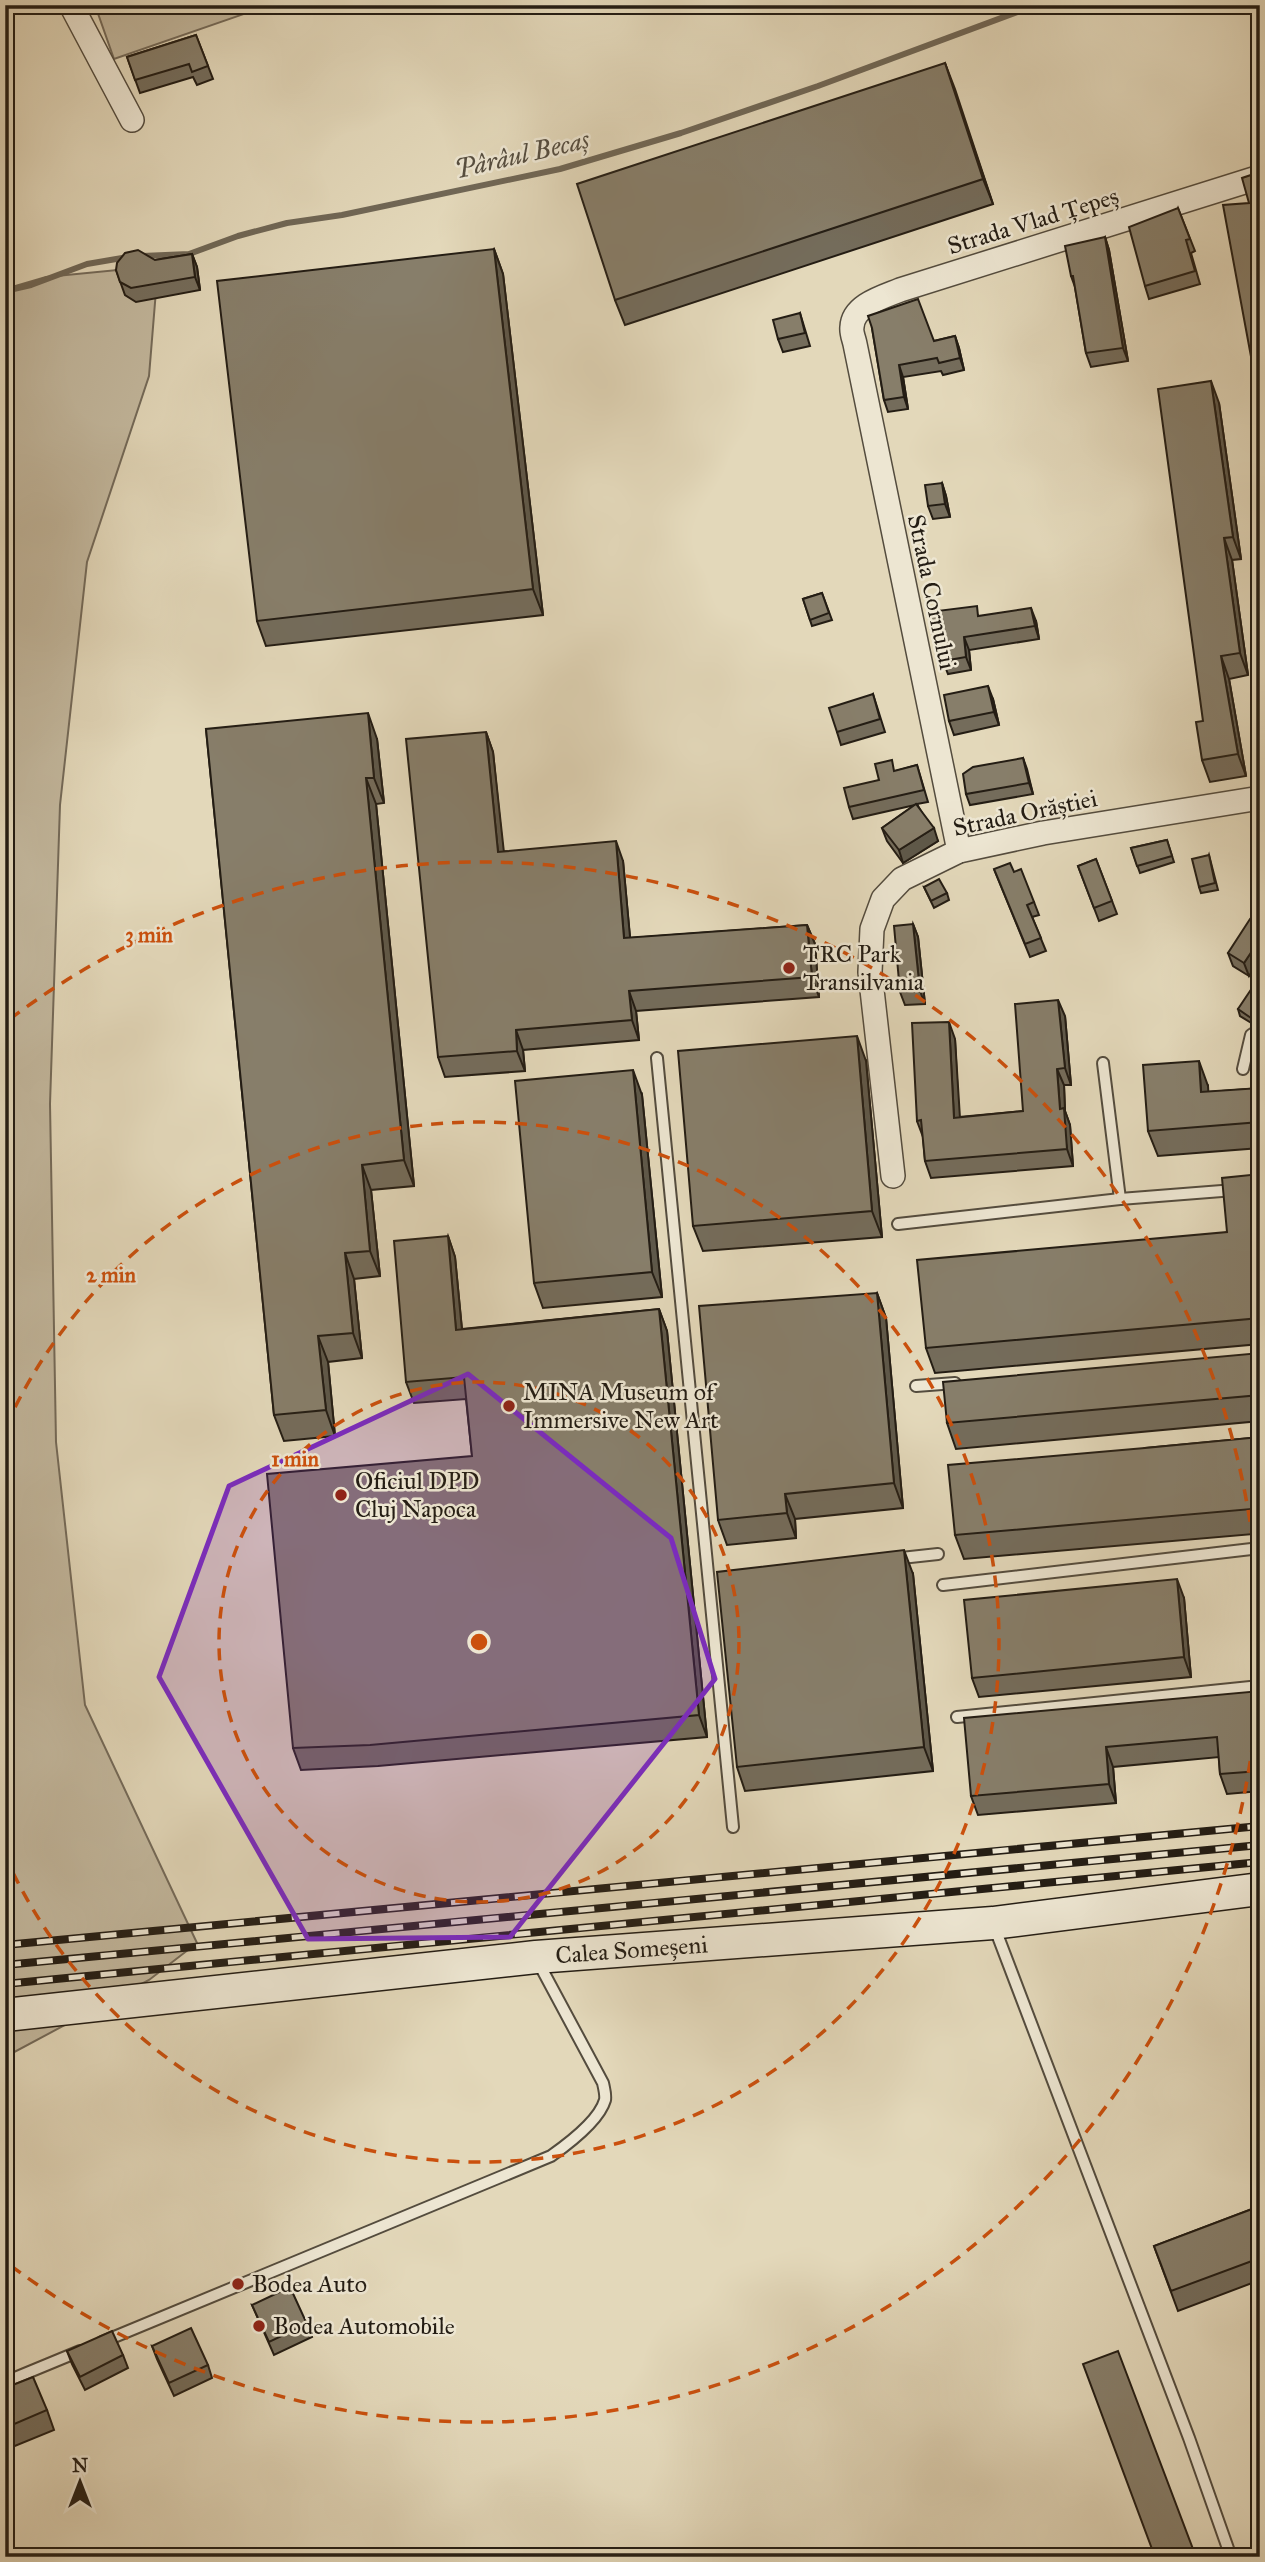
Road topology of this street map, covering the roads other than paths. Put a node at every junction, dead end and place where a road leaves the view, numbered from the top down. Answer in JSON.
{"nodes":[{"id":1,"x":71,"y":5,"type":"edge"},
{"id":2,"x":132,"y":120,"type":"dead end"},
{"id":3,"x":1260,"y":177,"type":"edge"},
{"id":4,"x":855,"y":344,"type":"joint"},
{"id":5,"x":1260,"y":797,"type":"edge"},
{"id":6,"x":959,"y":851,"type":"junction"},
{"id":7,"x":1260,"y":1029,"type":"edge"},
{"id":8,"x":657,"y":1058,"type":"dead end"},
{"id":9,"x":1103,"y":1063,"type":"dead end"},
{"id":10,"x":1243,"y":1069,"type":"dead end"},
{"id":11,"x":893,"y":1176,"type":"dead end"},
{"id":12,"x":1260,"y":1188,"type":"edge"},
{"id":13,"x":1120,"y":1199,"type":"junction"},
{"id":14,"x":898,"y":1224,"type":"dead end"},
{"id":15,"x":971,"y":1382,"type":"edge"},
{"id":16,"x":916,"y":1386,"type":"dead end"},
{"id":17,"x":1260,"y":1548,"type":"edge"},
{"id":18,"x":939,"y":1554,"type":"dead end"},
{"id":19,"x":884,"y":1560,"type":"edge"},
{"id":20,"x":722,"y":1575,"type":"edge"},
{"id":21,"x":709,"y":1577,"type":"junction"},
{"id":22,"x":943,"y":1585,"type":"dead end"},
{"id":23,"x":1260,"y":1686,"type":"edge"},
{"id":24,"x":957,"y":1717,"type":"dead end"},
{"id":25,"x":733,"y":1827,"type":"dead end"},
{"id":26,"x":1260,"y":1889,"type":"edge"},
{"id":27,"x":993,"y":1923,"type":"junction"},
{"id":28,"x":536,"y":1957,"type":"junction"},
{"id":29,"x":5,"y":2015,"type":"edge"},
{"id":30,"x":5,"y":2382,"type":"edge"},
{"id":31,"x":1231,"y":2557,"type":"edge"}],
"edges":[{"from":1,"to":2,"type":"street"},
{"from":3,"to":4,"type":"street","name":"Strada Vlad Țepeș"},
{"from":4,"to":6,"type":"street","name":"Strada Cornului"},
{"from":5,"to":6,"type":"street","name":"Strada Orăștiei"},
{"from":6,"to":11,"type":"street","name":"Strada Orăștiei"},
{"from":7,"to":10,"type":"lane"},
{"from":8,"to":21,"type":"lane"},
{"from":9,"to":13,"type":"lane"},
{"from":12,"to":13,"type":"lane"},
{"from":13,"to":14,"type":"lane"},
{"from":15,"to":16,"type":"lane"},
{"from":17,"to":22,"type":"lane"},
{"from":18,"to":19,"type":"lane"},
{"from":20,"to":21,"type":"lane"},
{"from":21,"to":25,"type":"lane"},
{"from":23,"to":24,"type":"lane"},
{"from":26,"to":27,"type":"main road","name":"Calea Someșeni"},
{"from":27,"to":28,"type":"main road","name":"Calea Someșeni"},
{"from":27,"to":31,"type":"lane"},
{"from":28,"to":29,"type":"main road","name":"Calea Someșeni"},
{"from":28,"to":30,"type":"lane"}]}
